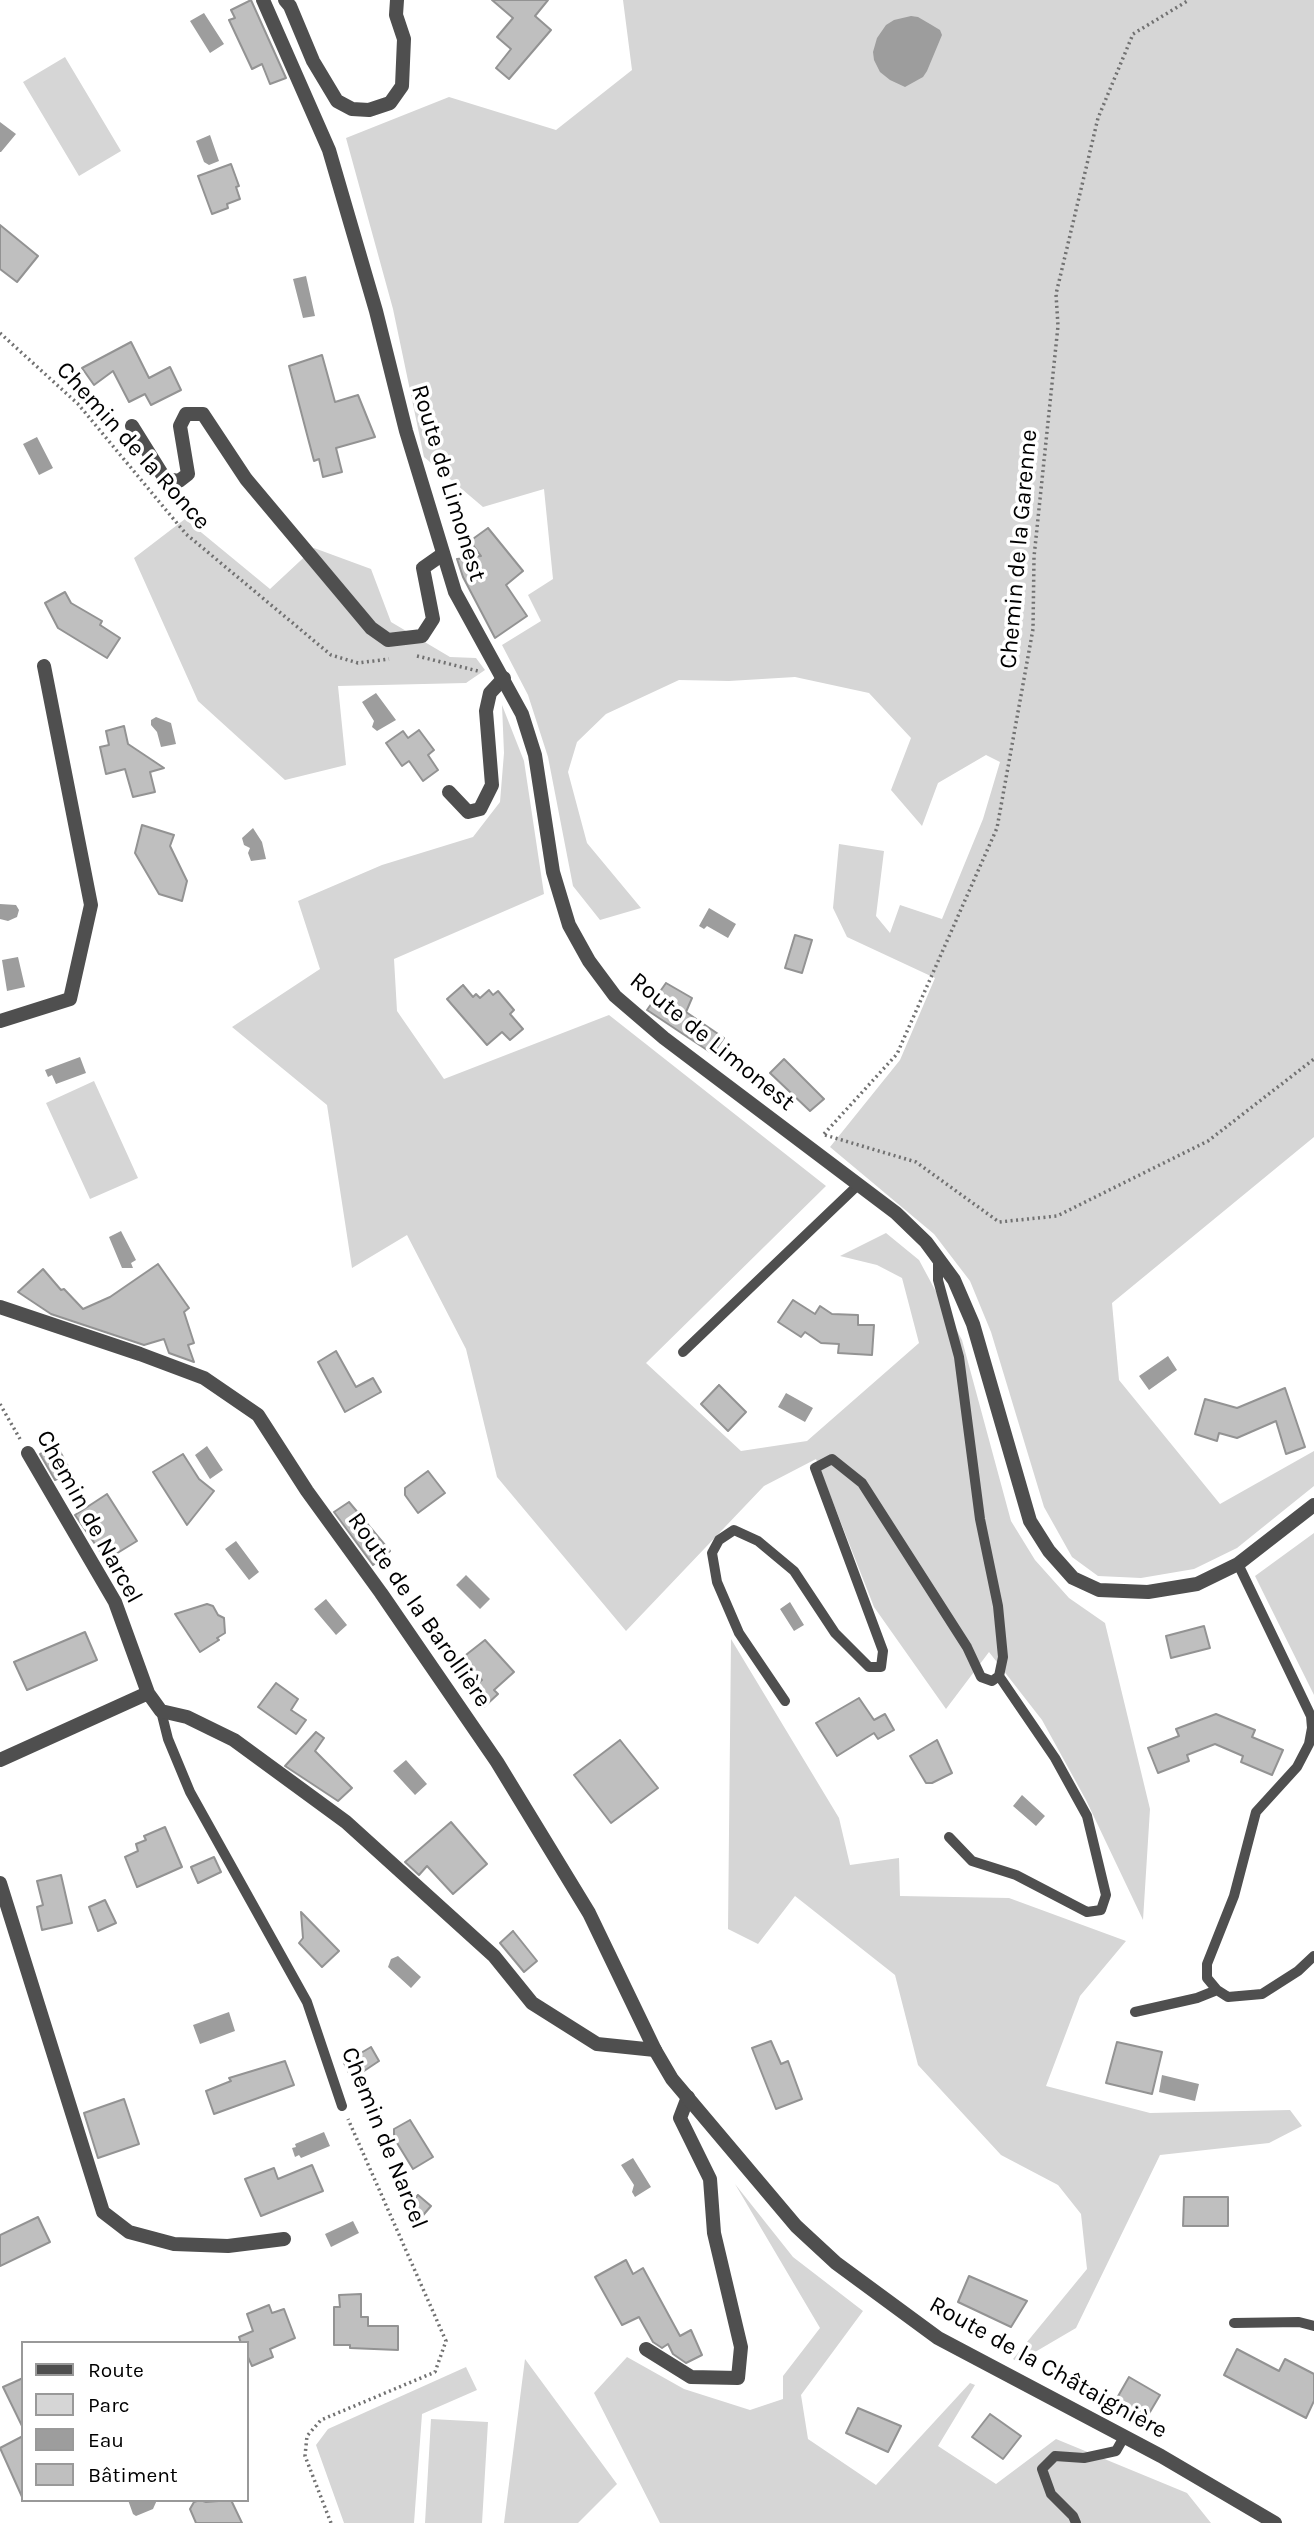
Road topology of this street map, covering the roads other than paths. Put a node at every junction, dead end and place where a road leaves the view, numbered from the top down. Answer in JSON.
{"nodes":[{"id":1,"x":263,"y":0,"type":"edge"},
{"id":2,"x":285,"y":0,"type":"edge"},
{"id":3,"x":397,"y":0,"type":"edge"},
{"id":4,"x":132,"y":426,"type":"dead end"},
{"id":5,"x":443,"y":554,"type":"junction"},
{"id":6,"x":44,"y":666,"type":"dead end"},
{"id":7,"x":504,"y":678,"type":"junction"},
{"id":8,"x":449,"y":792,"type":"dead end"},
{"id":9,"x":0,"y":1021,"type":"edge"},
{"id":10,"x":858,"y":1185,"type":"junction"},
{"id":11,"x":938,"y":1259,"type":"junction"},
{"id":12,"x":0,"y":1307,"type":"edge"},
{"id":13,"x":683,"y":1352,"type":"dead end"},
{"id":14,"x":28,"y":1453,"type":"road end"},
{"id":15,"x":1314,"y":1505,"type":"edge"},
{"id":16,"x":1238,"y":1564,"type":"junction"},
{"id":17,"x":999,"y":1676,"type":"junction"},
{"id":18,"x":148,"y":1693,"type":"junction"},
{"id":19,"x":785,"y":1701,"type":"dead end"},
{"id":20,"x":161,"y":1711,"type":"junction"},
{"id":21,"x":0,"y":1760,"type":"edge"},
{"id":22,"x":949,"y":1837,"type":"dead end"},
{"id":23,"x":0,"y":1883,"type":"edge"},
{"id":24,"x":1314,"y":1956,"type":"edge"},
{"id":25,"x":1217,"y":1990,"type":"junction"},
{"id":26,"x":1135,"y":2012,"type":"dead end"},
{"id":27,"x":655,"y":2050,"type":"junction"},
{"id":28,"x":672,"y":2080,"type":"joint"},
{"id":29,"x":688,"y":2097,"type":"junction"},
{"id":30,"x":342,"y":2106,"type":"road end"},
{"id":31,"x":284,"y":2239,"type":"dead end"},
{"id":32,"x":1234,"y":2323,"type":"dead end"},
{"id":33,"x":1314,"y":2326,"type":"edge"},
{"id":34,"x":646,"y":2349,"type":"dead end"},
{"id":35,"x":1124,"y":2437,"type":"junction"},
{"id":36,"x":1076,"y":2523,"type":"edge"},
{"id":37,"x":1275,"y":2523,"type":"edge"}],
"edges":[{"from":1,"to":5,"type":"street","name":"Route de Limonest"},
{"from":2,"to":3,"type":"street"},
{"from":4,"to":5,"type":"street"},
{"from":5,"to":7,"type":"street","name":"Route de Limonest"},
{"from":6,"to":9,"type":"street"},
{"from":7,"to":8,"type":"street"},
{"from":7,"to":10,"type":"street","name":"Route de Limonest"},
{"from":10,"to":11,"type":"street","name":"Route de Limonest"},
{"from":10,"to":13,"type":"lane"},
{"from":11,"to":16,"type":"street","name":"Route de Limonest"},
{"from":11,"to":17,"type":"lane"},
{"from":12,"to":27,"type":"street","name":"Route de la Barollière"},
{"from":14,"to":18,"type":"street","name":"Chemin de Narcel"},
{"from":15,"to":16,"type":"street"},
{"from":16,"to":25,"type":"lane"},
{"from":17,"to":19,"type":"lane"},
{"from":17,"to":22,"type":"lane"},
{"from":18,"to":20,"type":"street","name":"Chemin de Narcel"},
{"from":18,"to":21,"type":"street"},
{"from":20,"to":27,"type":"street"},
{"from":20,"to":30,"type":"lane","name":"Chemin de Narcel"},
{"from":23,"to":31,"type":"street"},
{"from":24,"to":25,"type":"lane"},
{"from":25,"to":26,"type":"lane"},
{"from":27,"to":28,"type":"street","name":"Route de la Barollière"},
{"from":28,"to":29,"type":"street","name":"Route de la Châtaignière"},
{"from":29,"to":34,"type":"street"},
{"from":29,"to":35,"type":"street","name":"Route de la Châtaignière"},
{"from":32,"to":33,"type":"lane"},
{"from":35,"to":36,"type":"lane"},
{"from":35,"to":37,"type":"street","name":"Route de la Châtaignière"}]}
